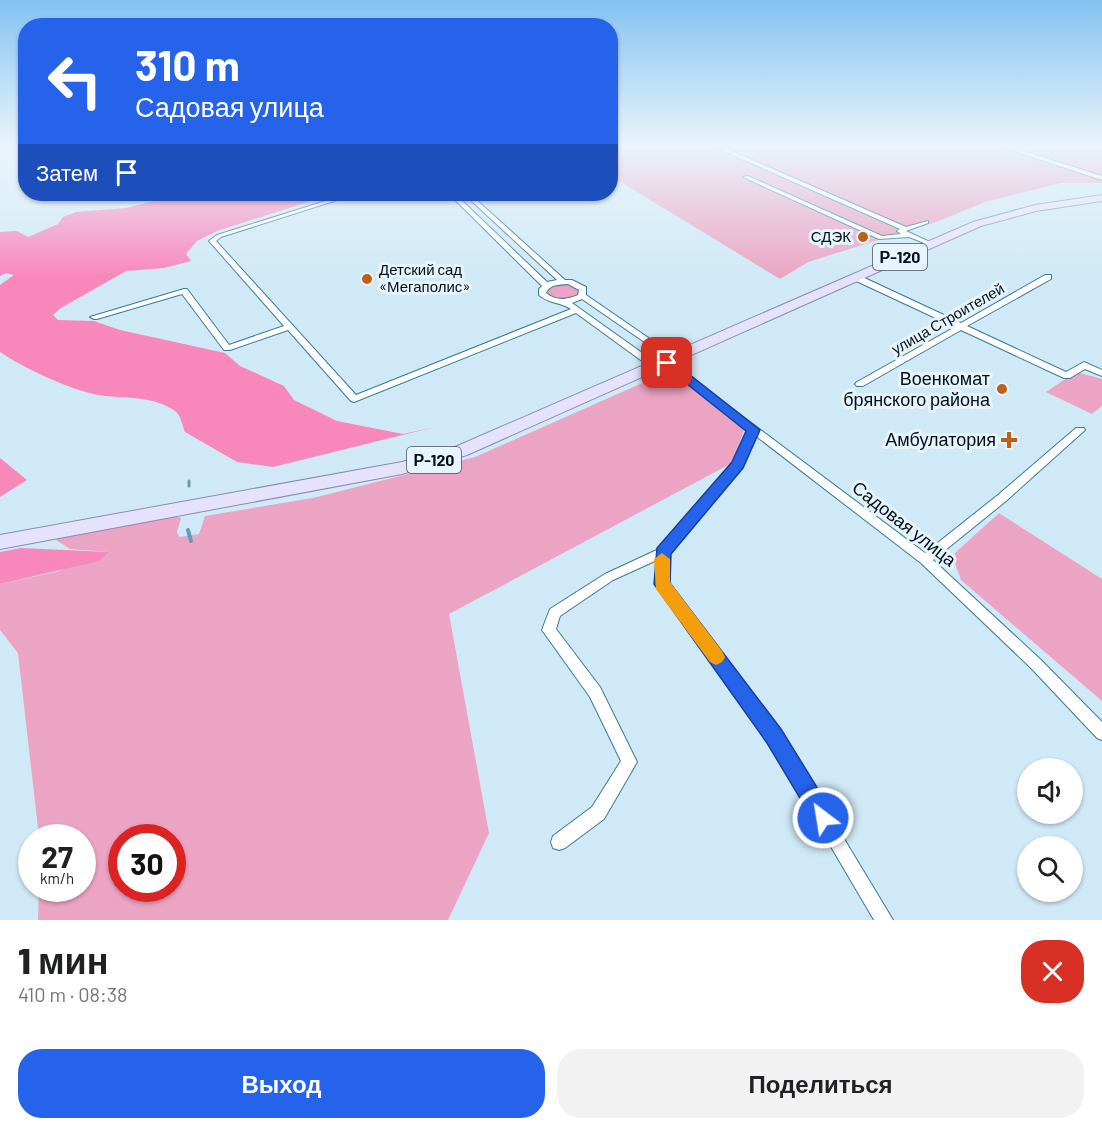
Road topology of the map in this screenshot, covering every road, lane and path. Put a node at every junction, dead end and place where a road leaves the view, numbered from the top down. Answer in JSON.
{"nodes":[{"id":1,"x":777,"y":191,"type":"edge"},
{"id":2,"x":816,"y":191,"type":"edge"},
{"id":3,"x":1102,"y":198,"type":"edge"},
{"id":4,"x":331,"y":201,"type":"edge"},
{"id":5,"x":459,"y":201,"type":"edge"},
{"id":6,"x":475,"y":201,"type":"edge"},
{"id":7,"x":926,"y":222,"type":"dead end"},
{"id":8,"x":908,"y":232,"type":"junction"},
{"id":9,"x":929,"y":243,"type":"junction"},
{"id":10,"x":855,"y":277,"type":"junction"},
{"id":11,"x":1048,"y":277,"type":"dead end"},
{"id":12,"x":562,"y":281,"type":"junction"},
{"id":13,"x":546,"y":285,"type":"junction"},
{"id":14,"x":582,"y":296,"type":"junction"},
{"id":15,"x":566,"y":302,"type":"junction"},
{"id":16,"x":577,"y":310,"type":"junction"},
{"id":17,"x":94,"y":317,"type":"dead end"},
{"id":18,"x":289,"y":327,"type":"junction"},
{"id":19,"x":961,"y":327,"type":"junction"},
{"id":20,"x":666,"y":363,"type":"junction"},
{"id":21,"x":1102,"y":373,"type":"edge"},
{"id":22,"x":860,"y":384,"type":"dead end"},
{"id":23,"x":753,"y":430,"type":"junction"},
{"id":24,"x":1080,"y":430,"type":"dead end"},
{"id":25,"x":0,"y":542,"type":"edge"},
{"id":26,"x":663,"y":552,"type":"junction"},
{"id":27,"x":925,"y":560,"type":"junction"},
{"id":28,"x":1102,"y":734,"type":"edge"},
{"id":29,"x":559,"y":842,"type":"dead end"},
{"id":30,"x":884,"y":920,"type":"edge"}],
"edges":[{"from":1,"to":8,"type":"street"},
{"from":2,"to":8,"type":"street"},
{"from":3,"to":9,"type":"main road","number":"Р-120"},
{"from":4,"to":18,"type":"street"},
{"from":5,"to":13,"type":"street"},
{"from":6,"to":12,"type":"street"},
{"from":7,"to":8,"type":"street"},
{"from":8,"to":9,"type":"street"},
{"from":9,"to":10,"type":"main road","number":"Р-120"},
{"from":10,"to":19,"type":"street"},
{"from":10,"to":20,"type":"main road","number":"Р-120"},
{"from":11,"to":19,"type":"street","name":"улица Строителей"},
{"from":12,"to":13,"type":"street"},
{"from":12,"to":14,"type":"street"},
{"from":13,"to":15,"type":"street"},
{"from":14,"to":15,"type":"street"},
{"from":14,"to":20,"type":"street"},
{"from":15,"to":16,"type":"street"},
{"from":16,"to":18,"type":"street"},
{"from":16,"to":20,"type":"street"},
{"from":17,"to":18,"type":"street"},
{"from":19,"to":21,"type":"street"},
{"from":19,"to":22,"type":"street","name":"улица Строителей"},
{"from":20,"to":23,"type":"street","name":"Садовая улица"},
{"from":20,"to":25,"type":"main road","number":"Р-120"},
{"from":23,"to":26,"type":"street"},
{"from":23,"to":27,"type":"street","name":"Садовая улица"},
{"from":24,"to":27,"type":"street"},
{"from":26,"to":29,"type":"street"},
{"from":26,"to":30,"type":"street"},
{"from":27,"to":28,"type":"street","name":"Садовая улица"}]}
